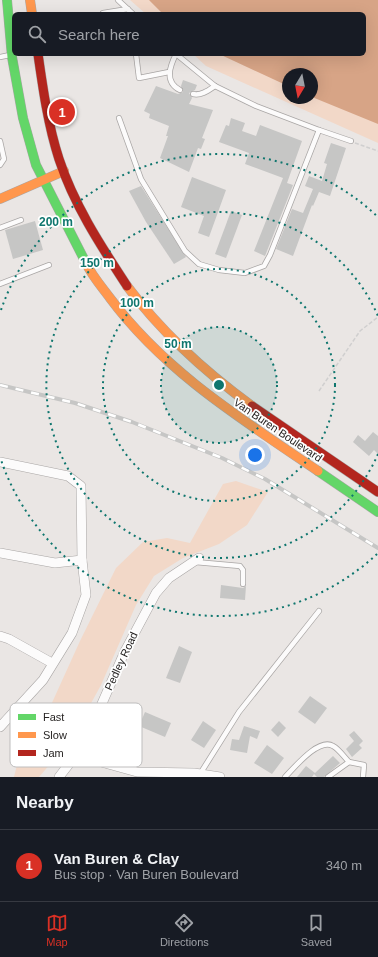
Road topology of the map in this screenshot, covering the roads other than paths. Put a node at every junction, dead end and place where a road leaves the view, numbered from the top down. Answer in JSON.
{"nodes":[{"id":1,"x":7,"y":0,"type":"edge"},
{"id":2,"x":30,"y":0,"type":"edge"},
{"id":3,"x":118,"y":0,"type":"edge"},
{"id":4,"x":128,"y":9,"type":"junction"},
{"id":5,"x":32,"y":12,"type":"edge"},
{"id":6,"x":109,"y":12,"type":"edge"},
{"id":7,"x":131,"y":12,"type":"edge"},
{"id":8,"x":12,"y":55,"type":"joint"},
{"id":9,"x":12,"y":56,"type":"edge"},
{"id":10,"x":38,"y":56,"type":"edge"},
{"id":11,"x":136,"y":56,"type":"edge"},
{"id":12,"x":175,"y":56,"type":"edge"},
{"id":13,"x":178,"y":56,"type":"edge"},
{"id":14,"x":0,"y":57,"type":"edge"},
{"id":15,"x":169,"y":72,"type":"junction"},
{"id":16,"x":216,"y":86,"type":"junction"},
{"id":17,"x":180,"y":90,"type":"dead end"},
{"id":18,"x":193,"y":94,"type":"dead end"},
{"id":19,"x":120,"y":118,"type":"dead end"},
{"id":20,"x":319,"y":130,"type":"junction"},
{"id":21,"x":0,"y":141,"type":"edge"},
{"id":22,"x":351,"y":142,"type":"road end"},
{"id":23,"x":0,"y":165,"type":"edge"},
{"id":24,"x":64,"y":171,"type":"junction"},
{"id":25,"x":43,"y":180,"type":"junction"},
{"id":26,"x":0,"y":198,"type":"edge"},
{"id":27,"x":21,"y":220,"type":"dead end"},
{"id":28,"x":0,"y":228,"type":"edge"},
{"id":29,"x":49,"y":265,"type":"dead end"},
{"id":30,"x":0,"y":284,"type":"edge"},
{"id":31,"x":0,"y":462,"type":"edge"},
{"id":32,"x":378,"y":492,"type":"edge"},
{"id":33,"x":378,"y":512,"type":"edge"},
{"id":34,"x":0,"y":553,"type":"edge"},
{"id":35,"x":82,"y":560,"type":"junction"},
{"id":36,"x":196,"y":560,"type":"joint"},
{"id":37,"x":242,"y":584,"type":"dead end"},
{"id":38,"x":318,"y":611,"type":"dead end"},
{"id":39,"x":0,"y":636,"type":"edge"},
{"id":40,"x":52,"y":663,"type":"junction"},
{"id":41,"x":21,"y":703,"type":"edge"},
{"id":42,"x":102,"y":703,"type":"edge"},
{"id":43,"x":10,"y":715,"type":"edge"},
{"id":44,"x":0,"y":726,"type":"edge"},
{"id":45,"x":349,"y":762,"type":"junction"},
{"id":46,"x":67,"y":767,"type":"edge"},
{"id":47,"x":119,"y":767,"type":"edge"},
{"id":48,"x":200,"y":774,"type":"junction"},
{"id":49,"x":59,"y":777,"type":"edge"},
{"id":50,"x":220,"y":777,"type":"edge"},
{"id":51,"x":285,"y":777,"type":"edge"},
{"id":52,"x":328,"y":777,"type":"edge"},
{"id":53,"x":363,"y":777,"type":"edge"}],
"edges":[{"from":1,"to":8,"type":"main road","name":"Van Buren Boulevard"},
{"from":2,"to":5,"type":"main road"},
{"from":3,"to":4,"type":"lane"},
{"from":4,"to":6,"type":"lane"},
{"from":4,"to":7,"type":"lane"},
{"from":8,"to":14,"type":"lane"},
{"from":9,"to":25,"type":"main road","name":"Van Buren Boulevard"},
{"from":10,"to":24,"type":"main road","name":"Van Buren Boulevard"},
{"from":11,"to":15,"type":"lane"},
{"from":12,"to":15,"type":"lane"},
{"from":13,"to":16,"type":"lane"},
{"from":15,"to":17,"type":"lane"},
{"from":16,"to":18,"type":"lane"},
{"from":16,"to":20,"type":"lane"},
{"from":19,"to":20,"type":"lane"},
{"from":20,"to":22,"type":"lane"},
{"from":21,"to":23,"type":"lane"},
{"from":24,"to":25,"type":"main road"},
{"from":24,"to":32,"type":"main road","name":"Van Buren Boulevard"},
{"from":25,"to":26,"type":"main road"},
{"from":25,"to":33,"type":"main road","name":"Van Buren Boulevard"},
{"from":27,"to":28,"type":"lane"},
{"from":29,"to":30,"type":"lane"},
{"from":31,"to":35,"type":"street"},
{"from":34,"to":35,"type":"street"},
{"from":35,"to":40,"type":"street"},
{"from":36,"to":37,"type":"lane"},
{"from":36,"to":42,"type":"street","name":"Pedley Road"},
{"from":38,"to":48,"type":"lane"},
{"from":39,"to":40,"type":"street"},
{"from":40,"to":41,"type":"street"},
{"from":43,"to":44,"type":"street"},
{"from":45,"to":51,"type":"lane"},
{"from":45,"to":52,"type":"lane"},
{"from":45,"to":53,"type":"lane"},
{"from":46,"to":49,"type":"street","name":"Pedley Road"},
{"from":47,"to":48,"type":"street"},
{"from":48,"to":50,"type":"street"}]}
